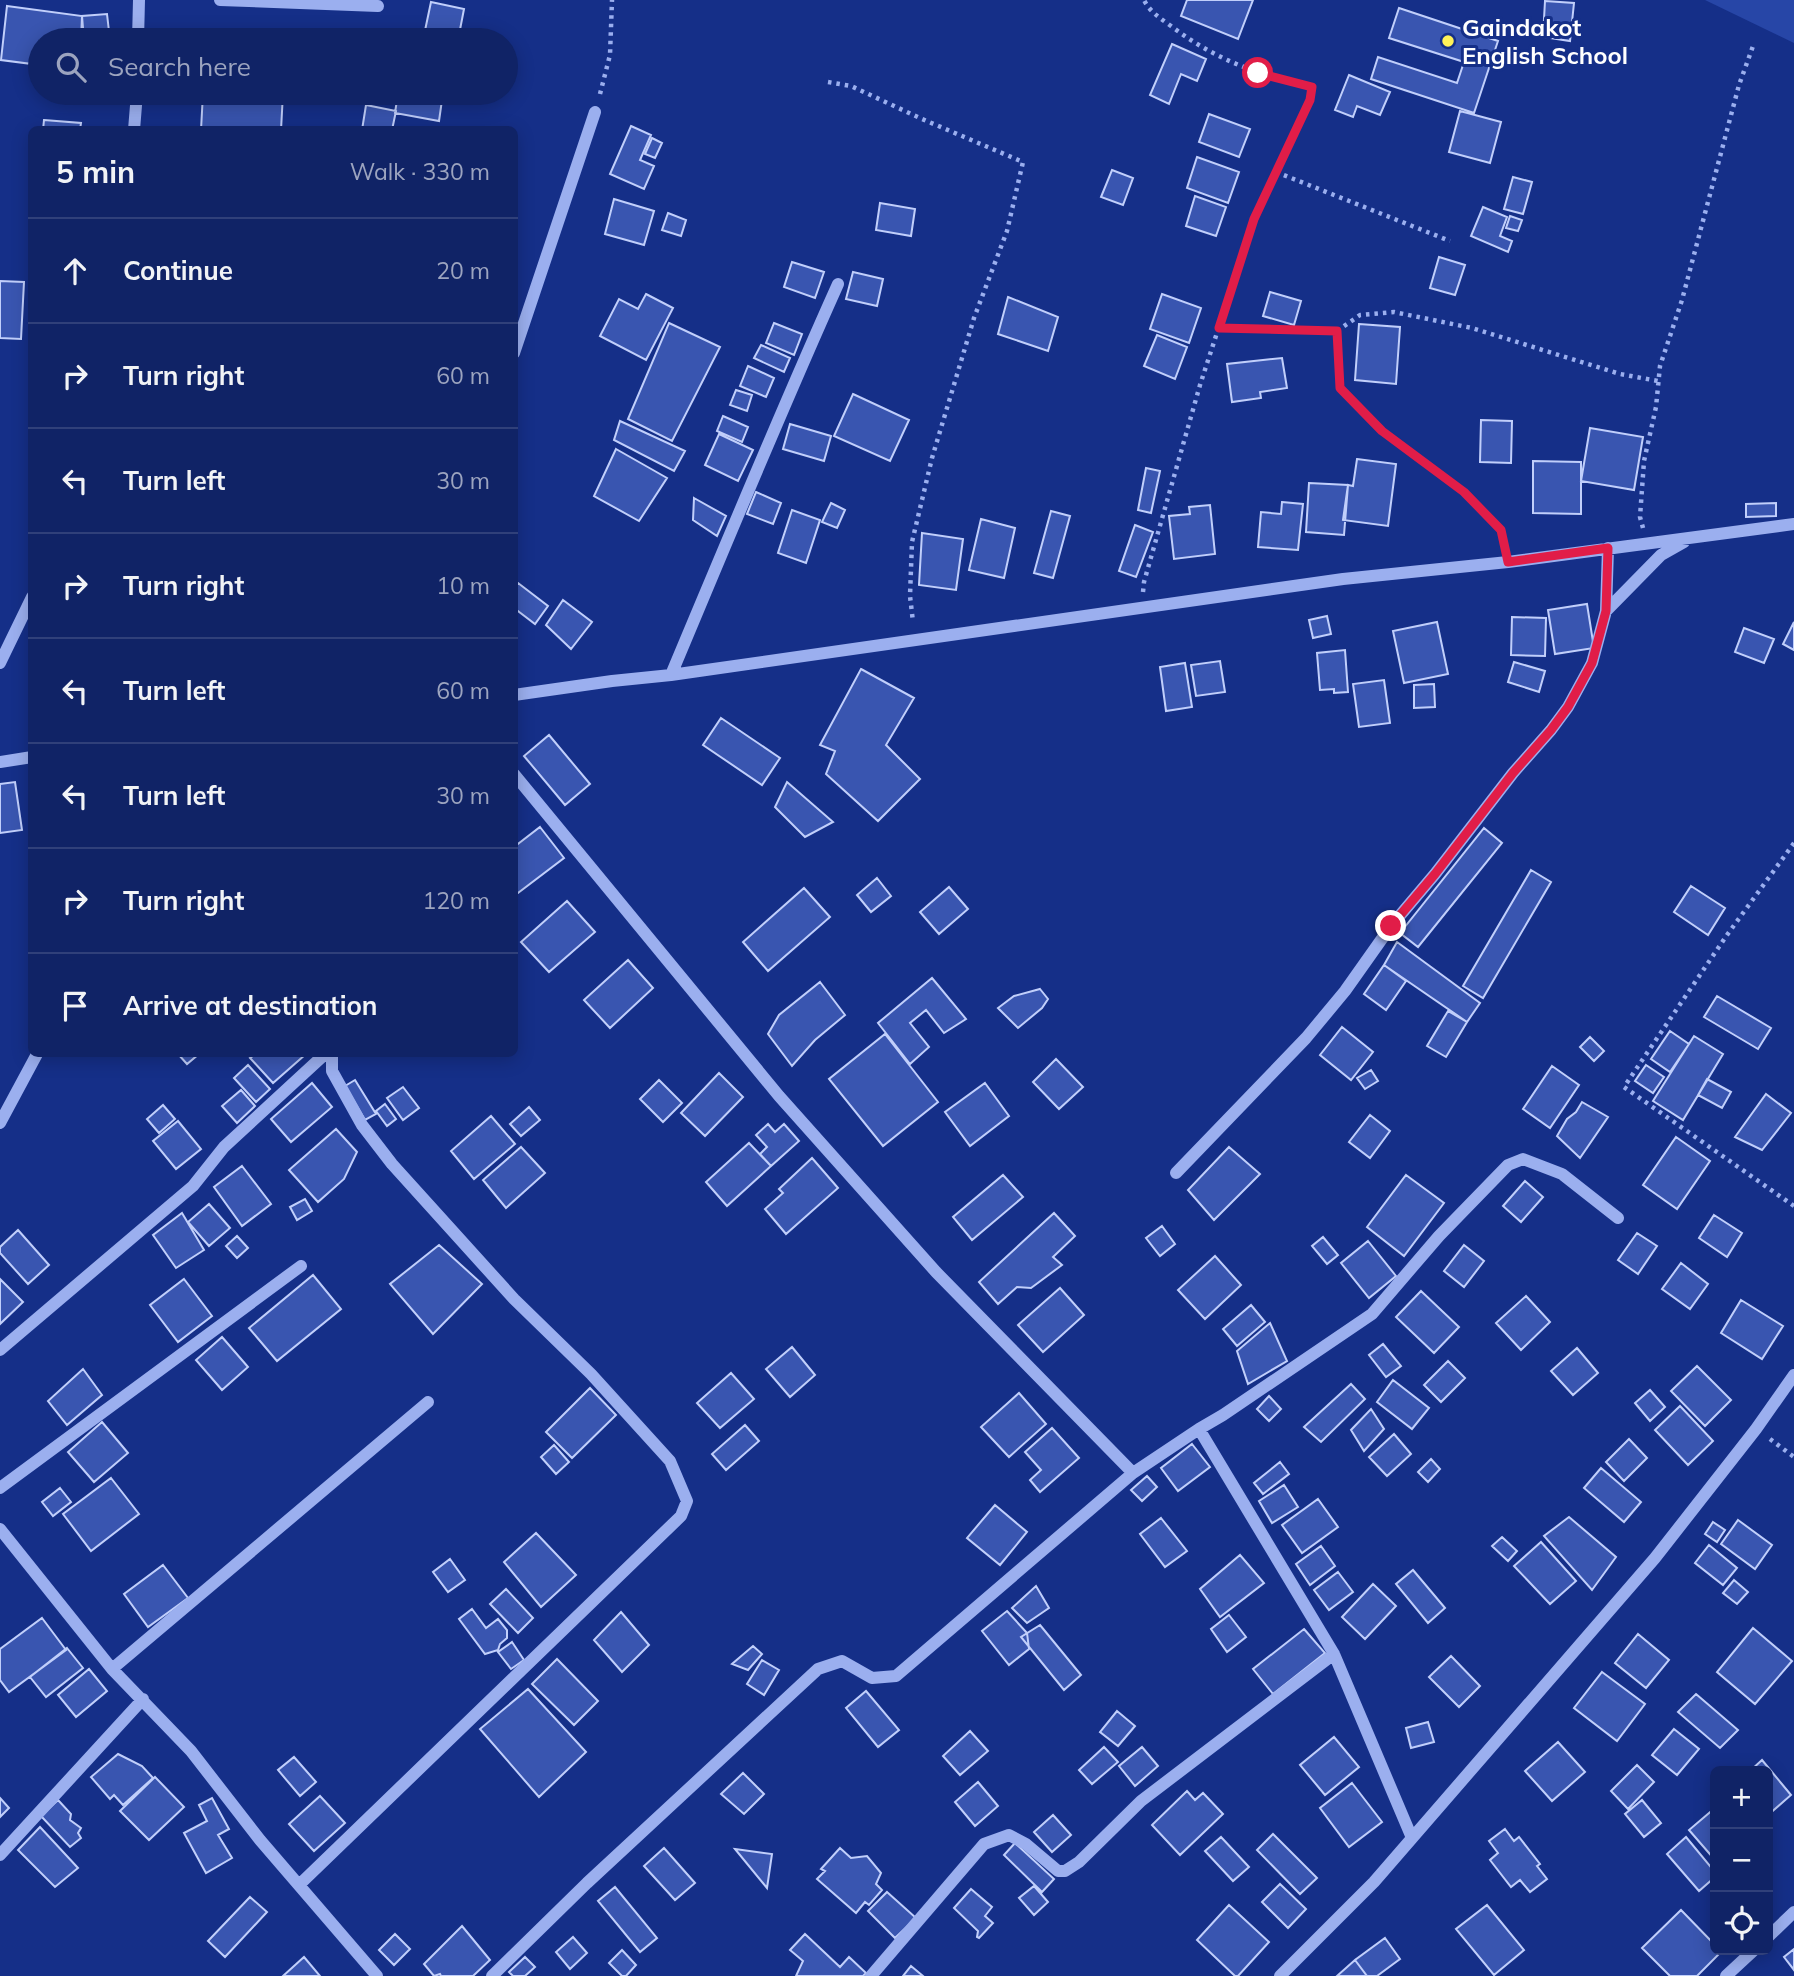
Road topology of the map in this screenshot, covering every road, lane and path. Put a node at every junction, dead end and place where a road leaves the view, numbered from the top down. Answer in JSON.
{"nodes":[{"id":1,"x":139,"y":0,"type":"edge"},
{"id":2,"x":220,"y":0,"type":"edge"},
{"id":3,"x":612,"y":0,"type":"edge"},
{"id":4,"x":1144,"y":0,"type":"edge"},
{"id":5,"x":378,"y":6,"type":"dead end"},
{"id":6,"x":138,"y":28,"type":"edge"},
{"id":7,"x":1753,"y":46,"type":"dead end"},
{"id":8,"x":828,"y":82,"type":"dead end"},
{"id":9,"x":136,"y":105,"type":"edge"},
{"id":10,"x":595,"y":112,"type":"joint"},
{"id":11,"x":134,"y":126,"type":"edge"},
{"id":12,"x":1276,"y":172,"type":"junction"},
{"id":13,"x":1450,"y":241,"type":"dead end"},
{"id":14,"x":838,"y":284,"type":"dead end"},
{"id":15,"x":1219,"y":328,"type":"junction"},
{"id":16,"x":1337,"y":331,"type":"junction"},
{"id":17,"x":518,"y":341,"type":"edge"},
{"id":18,"x":1658,"y":381,"type":"junction"},
{"id":19,"x":1794,"y":524,"type":"edge"},
{"id":20,"x":1688,"y":539,"type":"junction"},
{"id":21,"x":1648,"y":542,"type":"junction"},
{"id":22,"x":1608,"y":548,"type":"junction"},
{"id":23,"x":1508,"y":562,"type":"junction"},
{"id":24,"x":28,"y":605,"type":"edge"},
{"id":25,"x":1142,"y":606,"type":"junction"},
{"id":26,"x":1606,"y":611,"type":"junction"},
{"id":27,"x":915,"y":640,"type":"junction"},
{"id":28,"x":0,"y":663,"type":"edge"},
{"id":29,"x":671,"y":675,"type":"junction"},
{"id":30,"x":518,"y":694,"type":"edge"},
{"id":31,"x":28,"y":758,"type":"edge"},
{"id":32,"x":0,"y":762,"type":"edge"},
{"id":33,"x":518,"y":779,"type":"edge"},
{"id":34,"x":1794,"y":843,"type":"edge"},
{"id":35,"x":35,"y":1057,"type":"edge"},
{"id":36,"x":322,"y":1057,"type":"edge"},
{"id":37,"x":332,"y":1057,"type":"edge"},
{"id":38,"x":0,"y":1123,"type":"edge"},
{"id":39,"x":1176,"y":1173,"type":"dead end"},
{"id":40,"x":1794,"y":1206,"type":"edge"},
{"id":41,"x":1618,"y":1219,"type":"dead end"},
{"id":42,"x":301,"y":1266,"type":"dead end"},
{"id":43,"x":0,"y":1350,"type":"edge"},
{"id":44,"x":1794,"y":1375,"type":"edge"},
{"id":45,"x":428,"y":1402,"type":"dead end"},
{"id":46,"x":1199,"y":1429,"type":"junction"},
{"id":47,"x":1756,"y":1429,"type":"junction"},
{"id":48,"x":1794,"y":1457,"type":"edge"},
{"id":49,"x":1133,"y":1473,"type":"junction"},
{"id":50,"x":0,"y":1488,"type":"edge"},
{"id":51,"x":0,"y":1528,"type":"edge"},
{"id":52,"x":1334,"y":1654,"type":"junction"},
{"id":53,"x":112,"y":1669,"type":"junction"},
{"id":54,"x":143,"y":1699,"type":"junction"},
{"id":55,"x":1412,"y":1838,"type":"junction"},
{"id":56,"x":0,"y":1855,"type":"edge"},
{"id":57,"x":299,"y":1885,"type":"junction"},
{"id":58,"x":1794,"y":1912,"type":"edge"},
{"id":59,"x":1773,"y":1932,"type":"edge"},
{"id":60,"x":1749,"y":1955,"type":"edge"},
{"id":61,"x":377,"y":1976,"type":"edge"},
{"id":62,"x":492,"y":1976,"type":"edge"},
{"id":63,"x":871,"y":1976,"type":"edge"},
{"id":64,"x":1280,"y":1976,"type":"edge"},
{"id":65,"x":1727,"y":1976,"type":"edge"}],
"edges":[{"from":1,"to":6,"type":"street"},
{"from":2,"to":5,"type":"street"},
{"from":3,"to":10,"type":"path"},
{"from":4,"to":12,"type":"path"},
{"from":7,"to":18,"type":"path"},
{"from":8,"to":27,"type":"path"},
{"from":9,"to":11,"type":"street"},
{"from":10,"to":17,"type":"street"},
{"from":12,"to":13,"type":"path"},
{"from":12,"to":15,"type":"path"},
{"from":14,"to":29,"type":"street"},
{"from":15,"to":16,"type":"path"},
{"from":15,"to":25,"type":"path"},
{"from":16,"to":18,"type":"path"},
{"from":16,"to":23,"type":"path"},
{"from":18,"to":21,"type":"path"},
{"from":19,"to":20,"type":"street"},
{"from":20,"to":21,"type":"street"},
{"from":20,"to":26,"type":"street"},
{"from":21,"to":22,"type":"street"},
{"from":22,"to":23,"type":"street"},
{"from":22,"to":26,"type":"street"},
{"from":23,"to":25,"type":"street"},
{"from":24,"to":28,"type":"street"},
{"from":25,"to":27,"type":"street"},
{"from":26,"to":39,"type":"street"},
{"from":27,"to":29,"type":"street"},
{"from":29,"to":30,"type":"street"},
{"from":31,"to":32,"type":"street"},
{"from":33,"to":49,"type":"street"},
{"from":34,"to":40,"type":"path"},
{"from":35,"to":38,"type":"street"},
{"from":36,"to":43,"type":"street"},
{"from":37,"to":57,"type":"street"},
{"from":41,"to":46,"type":"street"},
{"from":42,"to":50,"type":"street"},
{"from":44,"to":47,"type":"street"},
{"from":45,"to":53,"type":"street"},
{"from":46,"to":49,"type":"street"},
{"from":46,"to":52,"type":"street"},
{"from":47,"to":48,"type":"path"},
{"from":47,"to":55,"type":"street"},
{"from":49,"to":62,"type":"street"},
{"from":51,"to":53,"type":"street"},
{"from":52,"to":55,"type":"street"},
{"from":52,"to":63,"type":"street"},
{"from":53,"to":54,"type":"street"},
{"from":54,"to":56,"type":"street"},
{"from":54,"to":57,"type":"street"},
{"from":55,"to":64,"type":"street"},
{"from":57,"to":61,"type":"street"},
{"from":58,"to":59,"type":"street"},
{"from":60,"to":65,"type":"street"}]}
